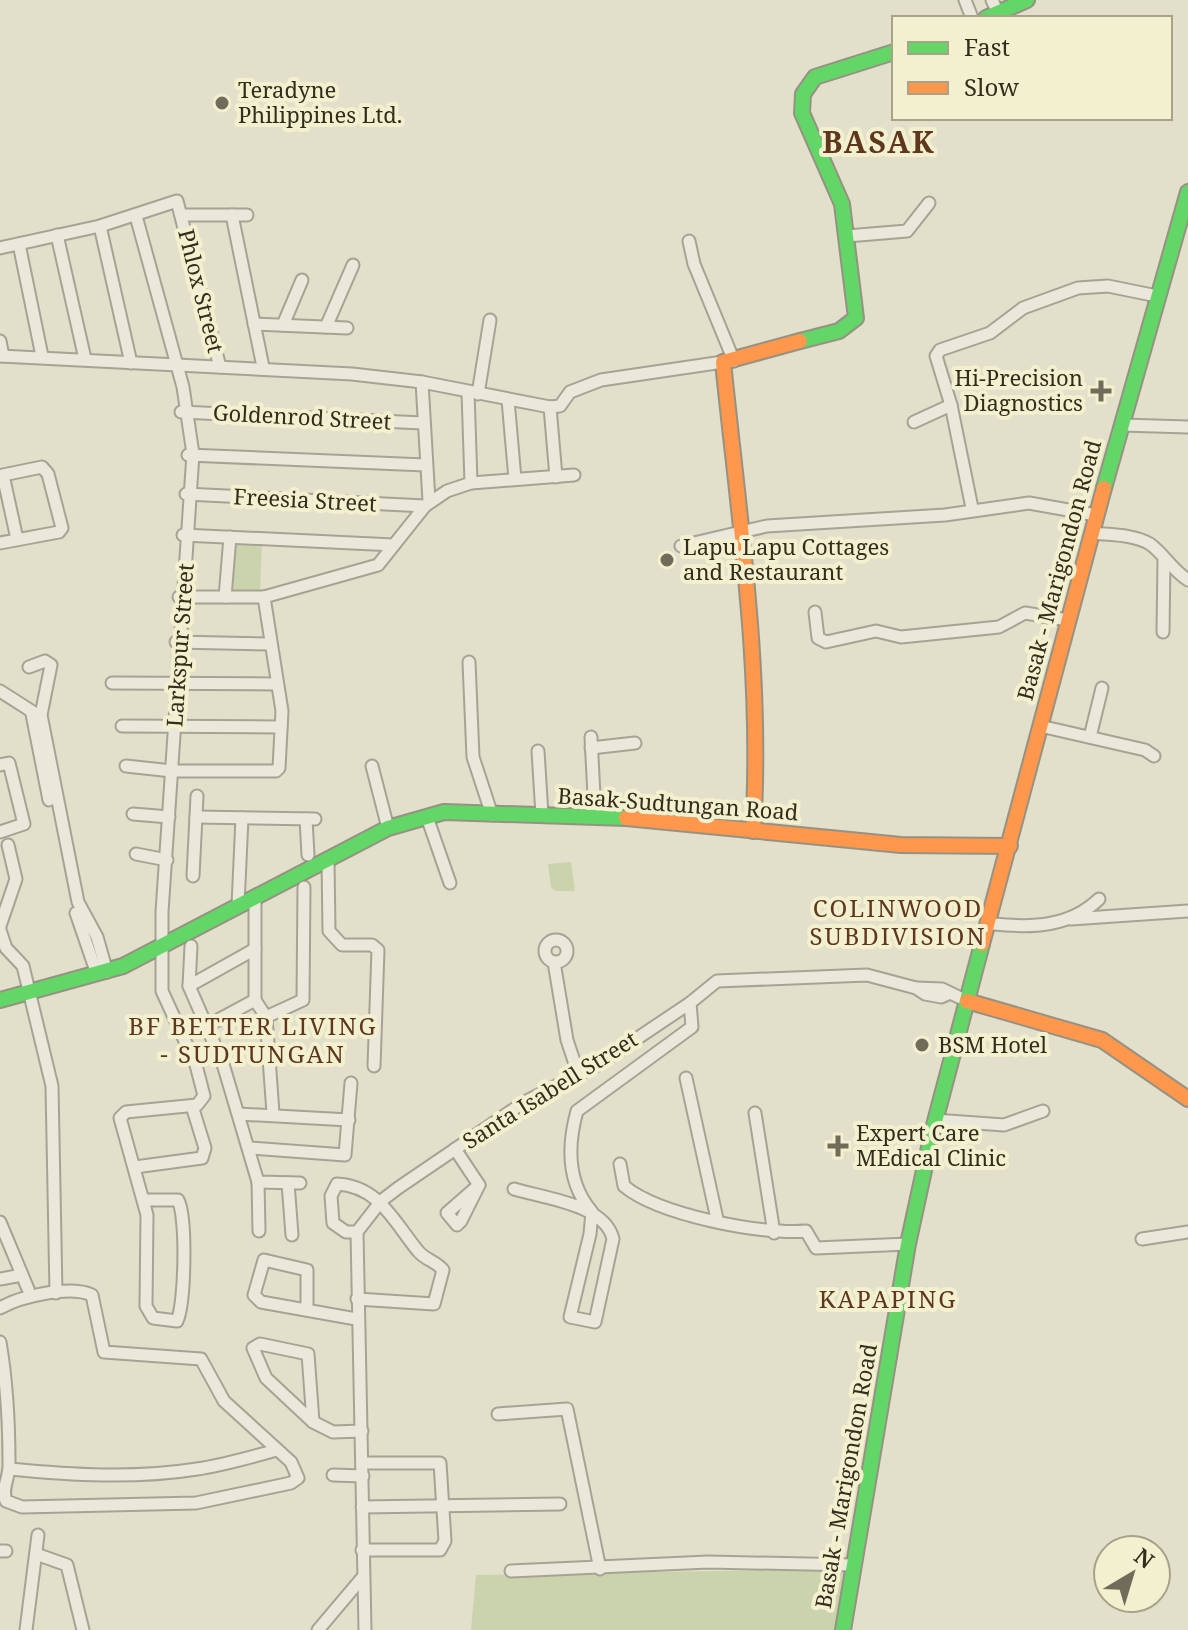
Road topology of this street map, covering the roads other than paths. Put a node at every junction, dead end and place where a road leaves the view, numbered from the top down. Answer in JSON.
{"nodes":[{"id":1,"x":1018,"y":2,"type":"edge"},
{"id":2,"x":992,"y":10,"type":"edge"},
{"id":3,"x":892,"y":53,"type":"edge"},
{"id":4,"x":1188,"y":192,"type":"edge"},
{"id":5,"x":929,"y":203,"type":"dead end"},
{"id":6,"x":181,"y":215,"type":"junction"},
{"id":7,"x":232,"y":215,"type":"junction"},
{"id":8,"x":247,"y":215,"type":"dead end"},
{"id":9,"x":136,"y":216,"type":"junction"},
{"id":10,"x":100,"y":226,"type":"junction"},
{"id":11,"x":57,"y":235,"type":"junction"},
{"id":12,"x":847,"y":236,"type":"junction"},
{"id":13,"x":689,"y":241,"type":"dead end"},
{"id":14,"x":19,"y":244,"type":"junction"},
{"id":15,"x":0,"y":248,"type":"edge"},
{"id":16,"x":353,"y":265,"type":"dead end"},
{"id":17,"x":302,"y":280,"type":"dead end"},
{"id":18,"x":1157,"y":296,"type":"junction"},
{"id":19,"x":490,"y":320,"type":"dead end"},
{"id":20,"x":254,"y":324,"type":"junction"},
{"id":21,"x":283,"y":325,"type":"junction"},
{"id":22,"x":326,"y":327,"type":"junction"},
{"id":23,"x":347,"y":328,"type":"dead end"},
{"id":24,"x":0,"y":341,"type":"edge"},
{"id":25,"x":2,"y":356,"type":"edge"},
{"id":26,"x":42,"y":356,"type":"junction"},
{"id":27,"x":85,"y":359,"type":"junction"},
{"id":28,"x":728,"y":362,"type":"junction"},
{"id":29,"x":131,"y":363,"type":"junction"},
{"id":30,"x":220,"y":367,"type":"junction"},
{"id":31,"x":263,"y":367,"type":"junction"},
{"id":32,"x":177,"y":373,"type":"junction"},
{"id":33,"x":422,"y":382,"type":"junction"},
{"id":34,"x":473,"y":393,"type":"junction"},
{"id":35,"x":508,"y":400,"type":"junction"},
{"id":36,"x":951,"y":405,"type":"junction"},
{"id":37,"x":555,"y":407,"type":"junction"},
{"id":38,"x":183,"y":412,"type":"junction"},
{"id":39,"x":914,"y":422,"type":"dead end"},
{"id":40,"x":423,"y":423,"type":"junction"},
{"id":41,"x":1122,"y":425,"type":"junction"},
{"id":42,"x":1188,"y":427,"type":"edge"},
{"id":43,"x":190,"y":454,"type":"junction"},
{"id":44,"x":425,"y":465,"type":"junction"},
{"id":45,"x":574,"y":475,"type":"dead end"},
{"id":46,"x":556,"y":477,"type":"junction"},
{"id":47,"x":515,"y":479,"type":"junction"},
{"id":48,"x":471,"y":483,"type":"junction"},
{"id":49,"x":188,"y":494,"type":"junction"},
{"id":50,"x":427,"y":504,"type":"junction"},
{"id":51,"x":972,"y":508,"type":"junction"},
{"id":52,"x":1096,"y":515,"type":"junction"},
{"id":53,"x":742,"y":531,"type":"junction"},
{"id":54,"x":1091,"y":533,"type":"junction"},
{"id":55,"x":185,"y":535,"type":"junction"},
{"id":56,"x":230,"y":537,"type":"junction"},
{"id":57,"x":17,"y":539,"type":"junction"},
{"id":58,"x":0,"y":543,"type":"edge"},
{"id":59,"x":394,"y":545,"type":"junction"},
{"id":60,"x":681,"y":546,"type":"dead end"},
{"id":61,"x":1164,"y":560,"type":"junction"},
{"id":62,"x":1188,"y":580,"type":"edge"},
{"id":63,"x":181,"y":597,"type":"junction"},
{"id":64,"x":225,"y":597,"type":"junction"},
{"id":65,"x":264,"y":597,"type":"junction"},
{"id":66,"x":815,"y":612,"type":"dead end"},
{"id":67,"x":1068,"y":620,"type":"junction"},
{"id":68,"x":1163,"y":632,"type":"dead end"},
{"id":69,"x":178,"y":642,"type":"junction"},
{"id":70,"x":270,"y":644,"type":"junction"},
{"id":71,"x":469,"y":662,"type":"dead end"},
{"id":72,"x":29,"y":667,"type":"dead end"},
{"id":73,"x":112,"y":683,"type":"dead end"},
{"id":74,"x":277,"y":684,"type":"junction"},
{"id":75,"x":175,"y":686,"type":"junction"},
{"id":76,"x":1102,"y":688,"type":"dead end"},
{"id":77,"x":0,"y":691,"type":"edge"},
{"id":78,"x":36,"y":714,"type":"junction"},
{"id":79,"x":122,"y":726,"type":"dead end"},
{"id":80,"x":1040,"y":726,"type":"junction"},
{"id":81,"x":281,"y":727,"type":"junction"},
{"id":82,"x":172,"y":728,"type":"junction"},
{"id":83,"x":1090,"y":737,"type":"junction"},
{"id":84,"x":635,"y":743,"type":"dead end"},
{"id":85,"x":538,"y":751,"type":"dead end"},
{"id":86,"x":1154,"y":756,"type":"dead end"},
{"id":87,"x":0,"y":765,"type":"edge"},
{"id":88,"x":126,"y":766,"type":"dead end"},
{"id":89,"x":372,"y":766,"type":"dead end"},
{"id":90,"x":170,"y":771,"type":"junction"},
{"id":91,"x":197,"y":796,"type":"dead end"},
{"id":92,"x":133,"y":814,"type":"dead end"},
{"id":93,"x":492,"y":815,"type":"junction"},
{"id":94,"x":542,"y":815,"type":"junction"},
{"id":95,"x":595,"y":815,"type":"junction"},
{"id":96,"x":167,"y":817,"type":"junction"},
{"id":97,"x":196,"y":817,"type":"junction"},
{"id":98,"x":427,"y":817,"type":"junction"},
{"id":99,"x":242,"y":818,"type":"junction"},
{"id":100,"x":388,"y":828,"type":"junction"},
{"id":101,"x":753,"y":831,"type":"junction"},
{"id":102,"x":0,"y":832,"type":"edge"},
{"id":103,"x":8,"y":845,"type":"dead end"},
{"id":104,"x":1010,"y":846,"type":"junction"},
{"id":105,"x":136,"y":854,"type":"dead end"},
{"id":106,"x":308,"y":855,"type":"dead end"},
{"id":107,"x":164,"y":859,"type":"junction"},
{"id":108,"x":328,"y":860,"type":"junction"},
{"id":109,"x":1004,"y":869,"type":"junction"},
{"id":110,"x":193,"y":876,"type":"dead end"},
{"id":111,"x":450,"y":883,"type":"dead end"},
{"id":112,"x":304,"y":887,"type":"dead end"},
{"id":113,"x":255,"y":896,"type":"junction"},
{"id":114,"x":1099,"y":899,"type":"dead end"},
{"id":115,"x":238,"y":905,"type":"junction"},
{"id":116,"x":1188,"y":911,"type":"edge"},
{"id":117,"x":1071,"y":919,"type":"junction"},
{"id":118,"x":994,"y":924,"type":"junction"},
{"id":119,"x":0,"y":928,"type":"edge"},
{"id":120,"x":164,"y":945,"type":"junction"},
{"id":121,"x":191,"y":946,"type":"dead end"},
{"id":122,"x":255,"y":949,"type":"junction"},
{"id":123,"x":554,"y":962,"type":"dead end"},
{"id":124,"x":102,"y":973,"type":"junction"},
{"id":125,"x":189,"y":986,"type":"junction"},
{"id":126,"x":29,"y":992,"type":"junction"},
{"id":127,"x":0,"y":1000,"type":"edge"},
{"id":128,"x":255,"y":1000,"type":"junction"},
{"id":129,"x":967,"y":1001,"type":"junction"},
{"id":130,"x":690,"y":1003,"type":"junction"},
{"id":131,"x":266,"y":1017,"type":"junction"},
{"id":132,"x":207,"y":1026,"type":"junction"},
{"id":133,"x":374,"y":1066,"type":"dead end"},
{"id":134,"x":579,"y":1076,"type":"junction"},
{"id":135,"x":686,"y":1078,"type":"dead end"},
{"id":136,"x":351,"y":1083,"type":"dead end"},
{"id":137,"x":1188,"y":1099,"type":"edge"},
{"id":138,"x":192,"y":1106,"type":"junction"},
{"id":139,"x":1043,"y":1111,"type":"dead end"},
{"id":140,"x":273,"y":1113,"type":"junction"},
{"id":141,"x":755,"y":1113,"type":"dead end"},
{"id":142,"x":239,"y":1114,"type":"junction"},
{"id":143,"x":349,"y":1120,"type":"junction"},
{"id":144,"x":935,"y":1120,"type":"junction"},
{"id":145,"x":250,"y":1148,"type":"junction"},
{"id":146,"x":455,"y":1149,"type":"junction"},
{"id":147,"x":620,"y":1164,"type":"dead end"},
{"id":148,"x":135,"y":1167,"type":"junction"},
{"id":149,"x":258,"y":1182,"type":"junction"},
{"id":150,"x":479,"y":1185,"type":"dead end"},
{"id":151,"x":514,"y":1189,"type":"dead end"},
{"id":152,"x":144,"y":1200,"type":"junction"},
{"id":153,"x":381,"y":1201,"type":"junction"},
{"id":154,"x":592,"y":1212,"type":"junction"},
{"id":155,"x":717,"y":1219,"type":"junction"},
{"id":156,"x":0,"y":1222,"type":"edge"},
{"id":157,"x":259,"y":1231,"type":"dead end"},
{"id":158,"x":357,"y":1232,"type":"junction"},
{"id":159,"x":1188,"y":1232,"type":"edge"},
{"id":160,"x":774,"y":1233,"type":"junction"},
{"id":161,"x":292,"y":1235,"type":"dead end"},
{"id":162,"x":3,"y":1238,"type":"edge"},
{"id":163,"x":1142,"y":1239,"type":"dead end"},
{"id":164,"x":908,"y":1244,"type":"junction"},
{"id":165,"x":22,"y":1275,"type":"junction"},
{"id":166,"x":0,"y":1279,"type":"edge"},
{"id":167,"x":28,"y":1289,"type":"dead end"},
{"id":168,"x":56,"y":1293,"type":"junction"},
{"id":169,"x":357,"y":1299,"type":"junction"},
{"id":170,"x":0,"y":1308,"type":"edge"},
{"id":171,"x":307,"y":1310,"type":"junction"},
{"id":172,"x":356,"y":1319,"type":"junction"},
{"id":173,"x":0,"y":1342,"type":"edge"},
{"id":174,"x":498,"y":1414,"type":"dead end"},
{"id":175,"x":313,"y":1422,"type":"junction"},
{"id":176,"x":362,"y":1431,"type":"junction"},
{"id":177,"x":277,"y":1450,"type":"junction"},
{"id":178,"x":363,"y":1463,"type":"junction"},
{"id":179,"x":10,"y":1469,"type":"junction"},
{"id":180,"x":333,"y":1475,"type":"dead end"},
{"id":181,"x":363,"y":1476,"type":"junction"},
{"id":182,"x":560,"y":1504,"type":"dead end"},
{"id":183,"x":444,"y":1506,"type":"junction"},
{"id":184,"x":362,"y":1507,"type":"junction"},
{"id":185,"x":38,"y":1535,"type":"dead end"},
{"id":186,"x":362,"y":1550,"type":"junction"},
{"id":187,"x":36,"y":1554,"type":"junction"},
{"id":188,"x":853,"y":1565,"type":"junction"},
{"id":189,"x":600,"y":1569,"type":"junction"},
{"id":190,"x":511,"y":1571,"type":"dead end"},
{"id":191,"x":362,"y":1578,"type":"junction"},
{"id":192,"x":319,"y":1629,"type":"edge"},
{"id":193,"x":26,"y":1630,"type":"edge"},
{"id":194,"x":83,"y":1630,"type":"edge"},
{"id":195,"x":365,"y":1630,"type":"edge"},
{"id":196,"x":843,"y":1630,"type":"edge"}],
"edges":[{"from":1,"to":2,"type":"street"},
{"from":3,"to":12,"type":"street"},
{"from":4,"to":18,"type":"street","name":"Basak - Marigondon Road"},
{"from":5,"to":12,"type":"street"},
{"from":6,"to":7,"type":"street"},
{"from":6,"to":9,"type":"street"},
{"from":6,"to":30,"type":"street","name":"Phlox Street"},
{"from":7,"to":8,"type":"street"},
{"from":7,"to":20,"type":"street"},
{"from":9,"to":10,"type":"street"},
{"from":9,"to":32,"type":"street","name":"Larkspur Street"},
{"from":10,"to":11,"type":"street"},
{"from":10,"to":29,"type":"street"},
{"from":11,"to":14,"type":"street"},
{"from":11,"to":27,"type":"street"},
{"from":12,"to":28,"type":"street"},
{"from":13,"to":28,"type":"street"},
{"from":14,"to":15,"type":"street"},
{"from":14,"to":26,"type":"street"},
{"from":16,"to":22,"type":"street"},
{"from":17,"to":21,"type":"street"},
{"from":18,"to":36,"type":"street"},
{"from":18,"to":41,"type":"street","name":"Basak - Marigondon Road"},
{"from":19,"to":34,"type":"street"},
{"from":20,"to":21,"type":"street"},
{"from":20,"to":31,"type":"street"},
{"from":21,"to":22,"type":"street"},
{"from":22,"to":23,"type":"street"},
{"from":24,"to":25,"type":"street"},
{"from":25,"to":26,"type":"street"},
{"from":26,"to":27,"type":"street"},
{"from":27,"to":29,"type":"street"},
{"from":28,"to":37,"type":"street"},
{"from":28,"to":53,"type":"street"},
{"from":29,"to":32,"type":"street"},
{"from":30,"to":31,"type":"street"},
{"from":30,"to":32,"type":"street"},
{"from":31,"to":33,"type":"street"},
{"from":32,"to":38,"type":"street","name":"Larkspur Street"},
{"from":33,"to":34,"type":"street"},
{"from":33,"to":40,"type":"street"},
{"from":34,"to":35,"type":"street"},
{"from":34,"to":48,"type":"street"},
{"from":35,"to":37,"type":"street"},
{"from":35,"to":47,"type":"street"},
{"from":36,"to":39,"type":"street"},
{"from":36,"to":51,"type":"street"},
{"from":37,"to":46,"type":"street"},
{"from":38,"to":40,"type":"street","name":"Goldenrod Street"},
{"from":38,"to":43,"type":"street","name":"Larkspur Street"},
{"from":40,"to":44,"type":"street"},
{"from":41,"to":42,"type":"street"},
{"from":41,"to":52,"type":"street","name":"Basak - Marigondon Road"},
{"from":43,"to":44,"type":"street"},
{"from":43,"to":49,"type":"street","name":"Larkspur Street"},
{"from":44,"to":50,"type":"street"},
{"from":45,"to":46,"type":"street"},
{"from":46,"to":47,"type":"street"},
{"from":47,"to":48,"type":"street"},
{"from":48,"to":50,"type":"street"},
{"from":49,"to":50,"type":"street","name":"Freesia Street"},
{"from":49,"to":55,"type":"street","name":"Larkspur Street"},
{"from":50,"to":59,"type":"street"},
{"from":51,"to":52,"type":"street"},
{"from":51,"to":53,"type":"street"},
{"from":52,"to":54,"type":"street","name":"Basak - Marigondon Road"},
{"from":53,"to":60,"type":"street"},
{"from":53,"to":101,"type":"street"},
{"from":54,"to":61,"type":"street"},
{"from":54,"to":67,"type":"street","name":"Basak - Marigondon Road"},
{"from":55,"to":56,"type":"street"},
{"from":55,"to":63,"type":"street","name":"Larkspur Street"},
{"from":56,"to":59,"type":"street"},
{"from":56,"to":64,"type":"street"},
{"from":57,"to":57,"type":"street"},
{"from":57,"to":58,"type":"street"},
{"from":59,"to":65,"type":"street"},
{"from":61,"to":62,"type":"street"},
{"from":61,"to":68,"type":"street"},
{"from":63,"to":64,"type":"street"},
{"from":63,"to":69,"type":"street","name":"Larkspur Street"},
{"from":64,"to":65,"type":"street"},
{"from":65,"to":70,"type":"street"},
{"from":66,"to":67,"type":"street"},
{"from":67,"to":80,"type":"street","name":"Basak - Marigondon Road"},
{"from":69,"to":70,"type":"street"},
{"from":69,"to":75,"type":"street","name":"Larkspur Street"},
{"from":70,"to":74,"type":"street"},
{"from":71,"to":93,"type":"street"},
{"from":72,"to":78,"type":"street"},
{"from":73,"to":75,"type":"street"},
{"from":74,"to":75,"type":"street"},
{"from":74,"to":81,"type":"street"},
{"from":75,"to":82,"type":"street","name":"Larkspur Street"},
{"from":76,"to":83,"type":"street"},
{"from":77,"to":78,"type":"street"},
{"from":78,"to":124,"type":"street"},
{"from":79,"to":82,"type":"street"},
{"from":80,"to":83,"type":"street"},
{"from":80,"to":104,"type":"street","name":"Basak - Marigondon Road"},
{"from":81,"to":82,"type":"street"},
{"from":81,"to":90,"type":"street"},
{"from":82,"to":90,"type":"street","name":"Larkspur Street"},
{"from":83,"to":86,"type":"street"},
{"from":84,"to":95,"type":"street"},
{"from":85,"to":94,"type":"street"},
{"from":87,"to":102,"type":"street"},
{"from":88,"to":90,"type":"street"},
{"from":89,"to":100,"type":"street"},
{"from":90,"to":96,"type":"street","name":"Larkspur Street"},
{"from":91,"to":97,"type":"street"},
{"from":92,"to":96,"type":"street"},
{"from":93,"to":94,"type":"street","name":"Basak-Sudtungan Road"},
{"from":93,"to":98,"type":"street","name":"Basak-Sudtungan Road"},
{"from":94,"to":95,"type":"street","name":"Basak-Sudtungan Road"},
{"from":95,"to":101,"type":"street","name":"Basak-Sudtungan Road"},
{"from":96,"to":107,"type":"street","name":"Larkspur Street"},
{"from":97,"to":99,"type":"street"},
{"from":97,"to":110,"type":"street"},
{"from":98,"to":100,"type":"street","name":"Basak-Sudtungan Road"},
{"from":98,"to":111,"type":"street"},
{"from":99,"to":106,"type":"street"},
{"from":99,"to":115,"type":"street"},
{"from":100,"to":108,"type":"street","name":"Basak-Sudtungan Road"},
{"from":101,"to":104,"type":"street","name":"Basak-Sudtungan Road"},
{"from":103,"to":119,"type":"street"},
{"from":104,"to":109,"type":"street","name":"Basak - Marigondon Road"},
{"from":105,"to":107,"type":"street"},
{"from":107,"to":120,"type":"street","name":"Larkspur Street"},
{"from":108,"to":113,"type":"street","name":"Basak-Sudtungan Road"},
{"from":108,"to":133,"type":"street"},
{"from":109,"to":118,"type":"street","name":"Basak - Marigondon Road"},
{"from":109,"to":129,"type":"street","name":"Basak - Marigondon Road"},
{"from":112,"to":131,"type":"street"},
{"from":113,"to":115,"type":"street","name":"Basak-Sudtungan Road"},
{"from":113,"to":122,"type":"street"},
{"from":114,"to":117,"type":"street"},
{"from":115,"to":120,"type":"street","name":"Basak-Sudtungan Road"},
{"from":116,"to":117,"type":"street"},
{"from":117,"to":118,"type":"street"},
{"from":118,"to":129,"type":"street","name":"Basak - Marigondon Road"},
{"from":119,"to":126,"type":"street"},
{"from":120,"to":124,"type":"street","name":"Basak-Sudtungan Road"},
{"from":120,"to":138,"type":"street","name":"Larkspur Street"},
{"from":121,"to":125,"type":"street"},
{"from":122,"to":125,"type":"street"},
{"from":122,"to":128,"type":"street"},
{"from":123,"to":134,"type":"street"},
{"from":124,"to":126,"type":"street","name":"Basak-Sudtungan Road"},
{"from":125,"to":132,"type":"street"},
{"from":126,"to":127,"type":"street","name":"Basak-Sudtungan Road"},
{"from":126,"to":168,"type":"street"},
{"from":128,"to":131,"type":"street"},
{"from":128,"to":132,"type":"street"},
{"from":129,"to":130,"type":"street","name":"Santa Isabell Street"},
{"from":129,"to":137,"type":"street"},
{"from":129,"to":144,"type":"street","name":"Basak - Marigondon Road"},
{"from":130,"to":134,"type":"street","name":"Santa Isabell Street"},
{"from":130,"to":154,"type":"street"},
{"from":131,"to":140,"type":"street"},
{"from":132,"to":142,"type":"street"},
{"from":134,"to":146,"type":"street","name":"Santa Isabell Street"},
{"from":135,"to":155,"type":"street"},
{"from":136,"to":143,"type":"street"},
{"from":138,"to":148,"type":"street"},
{"from":138,"to":148,"type":"street"},
{"from":139,"to":144,"type":"street"},
{"from":140,"to":142,"type":"street"},
{"from":140,"to":143,"type":"street"},
{"from":141,"to":160,"type":"street"},
{"from":142,"to":145,"type":"street"},
{"from":143,"to":145,"type":"street"},
{"from":144,"to":164,"type":"street","name":"Basak - Marigondon Road"},
{"from":145,"to":149,"type":"street"},
{"from":146,"to":150,"type":"street"},
{"from":146,"to":153,"type":"street","name":"Santa Isabell Street"},
{"from":147,"to":155,"type":"street"},
{"from":148,"to":152,"type":"street"},
{"from":149,"to":157,"type":"street"},
{"from":149,"to":161,"type":"street"},
{"from":151,"to":154,"type":"street"},
{"from":152,"to":152,"type":"street"},
{"from":153,"to":158,"type":"street","name":"Santa Isabell Street"},
{"from":153,"to":158,"type":"street"},
{"from":153,"to":169,"type":"street"},
{"from":154,"to":154,"type":"street"},
{"from":155,"to":160,"type":"street"},
{"from":156,"to":162,"type":"street"},
{"from":158,"to":169,"type":"street"},
{"from":159,"to":163,"type":"street"},
{"from":160,"to":164,"type":"street"},
{"from":162,"to":165,"type":"street"},
{"from":164,"to":188,"type":"street","name":"Basak - Marigondon Road"},
{"from":165,"to":166,"type":"street"},
{"from":165,"to":167,"type":"street"},
{"from":168,"to":170,"type":"street"},
{"from":168,"to":177,"type":"street"},
{"from":169,"to":172,"type":"street"},
{"from":171,"to":171,"type":"street"},
{"from":171,"to":172,"type":"street"},
{"from":172,"to":176,"type":"street"},
{"from":173,"to":179,"type":"street"},
{"from":174,"to":189,"type":"street"},
{"from":175,"to":175,"type":"street"},
{"from":175,"to":176,"type":"street"},
{"from":176,"to":178,"type":"street"},
{"from":177,"to":179,"type":"street"},
{"from":177,"to":179,"type":"street"},
{"from":178,"to":181,"type":"street"},
{"from":178,"to":183,"type":"street"},
{"from":180,"to":181,"type":"street"},
{"from":181,"to":184,"type":"street"},
{"from":182,"to":183,"type":"street"},
{"from":183,"to":184,"type":"street"},
{"from":183,"to":186,"type":"street"},
{"from":184,"to":186,"type":"street"},
{"from":185,"to":187,"type":"street"},
{"from":186,"to":191,"type":"street"},
{"from":187,"to":193,"type":"street"},
{"from":187,"to":194,"type":"street"},
{"from":188,"to":189,"type":"street"},
{"from":188,"to":196,"type":"street","name":"Basak - Marigondon Road"},
{"from":189,"to":190,"type":"street"},
{"from":191,"to":192,"type":"street"},
{"from":191,"to":195,"type":"street"}]}
